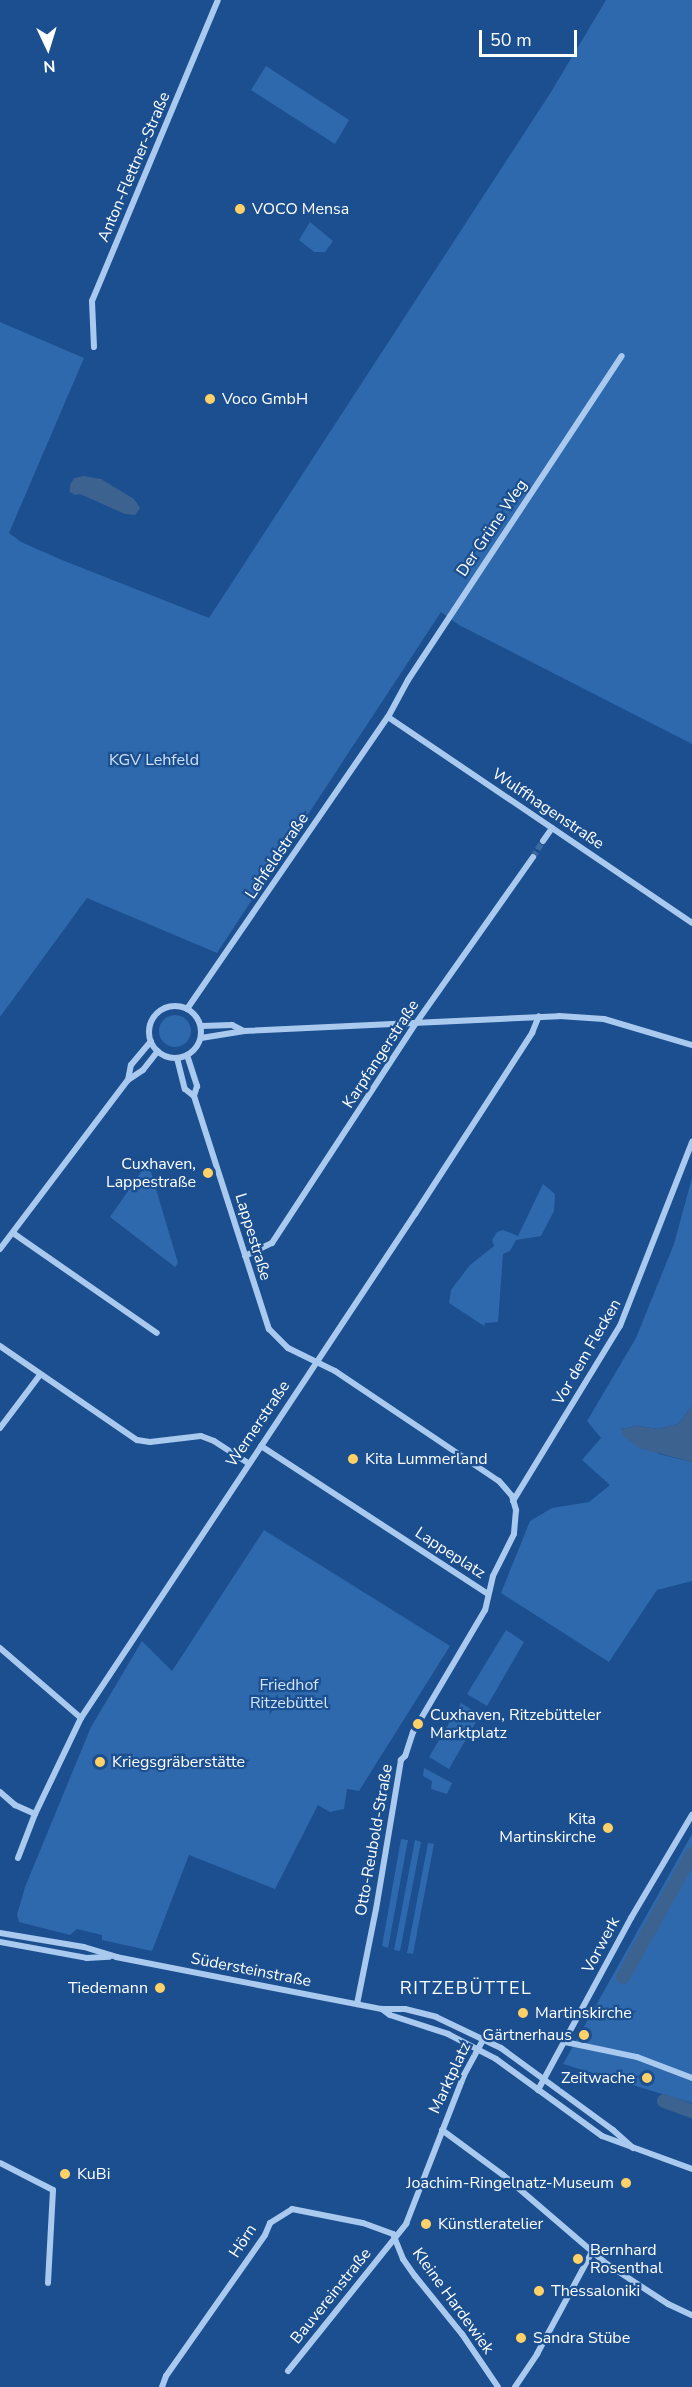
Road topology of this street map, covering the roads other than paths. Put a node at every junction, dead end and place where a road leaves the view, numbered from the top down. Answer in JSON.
{"nodes":[{"id":1,"x":218,"y":0,"type":"edge"},
{"id":2,"x":94,"y":347,"type":"dead end"},
{"id":3,"x":622,"y":356,"type":"dead end"},
{"id":4,"x":388,"y":717,"type":"junction"},
{"id":5,"x":552,"y":828,"type":"junction"},
{"id":6,"x":543,"y":841,"type":"tunnel mouth"},
{"id":7,"x":532,"y":856,"type":"tunnel mouth"},
{"id":8,"x":692,"y":923,"type":"edge"},
{"id":9,"x":187,"y":1009,"type":"junction"},
{"id":10,"x":539,"y":1016,"type":"junction"},
{"id":11,"x":416,"y":1023,"type":"junction"},
{"id":12,"x":201,"y":1026,"type":"junction"},
{"id":13,"x":244,"y":1031,"type":"junction"},
{"id":14,"x":201,"y":1038,"type":"junction"},
{"id":15,"x":151,"y":1041,"type":"junction"},
{"id":16,"x":692,"y":1045,"type":"edge"},
{"id":17,"x":158,"y":1050,"type":"junction"},
{"id":18,"x":187,"y":1055,"type":"junction"},
{"id":19,"x":177,"y":1058,"type":"junction"},
{"id":20,"x":128,"y":1080,"type":"junction"},
{"id":21,"x":194,"y":1096,"type":"junction"},
{"id":22,"x":692,"y":1142,"type":"edge"},
{"id":23,"x":13,"y":1233,"type":"junction"},
{"id":24,"x":0,"y":1249,"type":"edge"},
{"id":25,"x":245,"y":1256,"type":"junction"},
{"id":26,"x":157,"y":1333,"type":"dead end"},
{"id":27,"x":0,"y":1346,"type":"edge"},
{"id":28,"x":317,"y":1362,"type":"junction"},
{"id":29,"x":40,"y":1375,"type":"junction"},
{"id":30,"x":0,"y":1428,"type":"edge"},
{"id":31,"x":261,"y":1446,"type":"junction"},
{"id":32,"x":248,"y":1463,"type":"junction"},
{"id":33,"x":513,"y":1501,"type":"junction"},
{"id":34,"x":488,"y":1594,"type":"junction"},
{"id":35,"x":0,"y":1648,"type":"edge"},
{"id":36,"x":81,"y":1718,"type":"junction"},
{"id":37,"x":0,"y":1792,"type":"edge"},
{"id":38,"x":35,"y":1814,"type":"junction"},
{"id":39,"x":692,"y":1815,"type":"edge"},
{"id":40,"x":18,"y":1858,"type":"dead end"},
{"id":41,"x":0,"y":1933,"type":"edge"},
{"id":42,"x":0,"y":1942,"type":"edge"},
{"id":43,"x":116,"y":1957,"type":"junction"},
{"id":44,"x":357,"y":2004,"type":"junction"},
{"id":45,"x":382,"y":2009,"type":"junction"},
{"id":46,"x":484,"y":2038,"type":"junction"},
{"id":47,"x":565,"y":2042,"type":"junction"},
{"id":48,"x":478,"y":2049,"type":"junction"},
{"id":49,"x":692,"y":2078,"type":"edge"},
{"id":50,"x":543,"y":2080,"type":"junction"},
{"id":51,"x":538,"y":2090,"type":"junction"},
{"id":52,"x":442,"y":2130,"type":"junction"},
{"id":53,"x":633,"y":2148,"type":"junction"},
{"id":54,"x":0,"y":2163,"type":"edge"},
{"id":55,"x":692,"y":2169,"type":"edge"},
{"id":56,"x":396,"y":2240,"type":"junction"},
{"id":57,"x":592,"y":2250,"type":"junction"},
{"id":58,"x":48,"y":2283,"type":"dead end"},
{"id":59,"x":692,"y":2315,"type":"edge"},
{"id":60,"x":288,"y":2371,"type":"dead end"},
{"id":61,"x":162,"y":2387,"type":"edge"},
{"id":62,"x":498,"y":2387,"type":"edge"},
{"id":63,"x":514,"y":2387,"type":"edge"}],
"edges":[{"from":1,"to":2,"type":"street","name":"Anton-Flettner-Straße"},
{"from":3,"to":4,"type":"street","name":"Der Grüne Weg"},
{"from":4,"to":5,"type":"street","name":"Wulffhagenstraße"},
{"from":4,"to":9,"type":"street","name":"Lehfeldstraße"},
{"from":5,"to":6,"type":"street"},
{"from":5,"to":8,"type":"street","name":"Wulffhagenstraße"},
{"from":7,"to":11,"type":"street","name":"Karpfangerstraße"},
{"from":9,"to":12,"type":"street"},
{"from":9,"to":15,"type":"street"},
{"from":10,"to":11,"type":"street"},
{"from":10,"to":16,"type":"street"},
{"from":10,"to":28,"type":"street","name":"Wernerstraße"},
{"from":11,"to":13,"type":"street"},
{"from":11,"to":25,"type":"street","name":"Karpfangerstraße"},
{"from":12,"to":13,"type":"street"},
{"from":12,"to":14,"type":"street"},
{"from":13,"to":14,"type":"street"},
{"from":14,"to":18,"type":"street"},
{"from":15,"to":17,"type":"street"},
{"from":15,"to":20,"type":"street"},
{"from":17,"to":19,"type":"street"},
{"from":17,"to":20,"type":"street"},
{"from":18,"to":19,"type":"street"},
{"from":18,"to":21,"type":"street","name":"Lappestraße"},
{"from":19,"to":21,"type":"street","name":"Lappestraße"},
{"from":20,"to":23,"type":"street"},
{"from":21,"to":25,"type":"street","name":"Lappestraße"},
{"from":22,"to":33,"type":"street","name":"Vor dem Flecken"},
{"from":23,"to":24,"type":"street"},
{"from":23,"to":26,"type":"street"},
{"from":25,"to":28,"type":"street","name":"Lappestraße"},
{"from":27,"to":29,"type":"street"},
{"from":28,"to":31,"type":"street","name":"Wernerstraße"},
{"from":28,"to":33,"type":"street"},
{"from":29,"to":30,"type":"street"},
{"from":29,"to":32,"type":"street"},
{"from":31,"to":32,"type":"street","name":"Wernerstraße"},
{"from":31,"to":34,"type":"street","name":"Lappeplatz"},
{"from":32,"to":36,"type":"street","name":"Wernerstraße"},
{"from":33,"to":34,"type":"street","name":"Lappeplatz"},
{"from":34,"to":44,"type":"street","name":"Otto-Reubold-Straße"},
{"from":35,"to":36,"type":"street"},
{"from":36,"to":38,"type":"street","name":"Wernerstraße"},
{"from":37,"to":38,"type":"street"},
{"from":38,"to":40,"type":"street","name":"Wernerstraße"},
{"from":39,"to":47,"type":"street","name":"Vorwerk"},
{"from":41,"to":43,"type":"street","name":"Südersteinstraße"},
{"from":42,"to":43,"type":"street","name":"Südersteinstraße"},
{"from":43,"to":44,"type":"street","name":"Südersteinstraße"},
{"from":44,"to":45,"type":"street","name":"Südersteinstraße"},
{"from":45,"to":46,"type":"street","name":"Südersteinstraße"},
{"from":45,"to":48,"type":"street","name":"Südersteinstraße"},
{"from":46,"to":48,"type":"street","name":"Marktplatz"},
{"from":46,"to":50,"type":"street","name":"Südersteinstraße"},
{"from":47,"to":49,"type":"street"},
{"from":47,"to":50,"type":"street","name":"Vorwerk"},
{"from":48,"to":51,"type":"street","name":"Südersteinstraße"},
{"from":48,"to":52,"type":"street","name":"Marktplatz"},
{"from":50,"to":51,"type":"street","name":"Vorwerk"},
{"from":50,"to":53,"type":"street","name":"Südersteinstraße"},
{"from":51,"to":53,"type":"street","name":"Südersteinstraße"},
{"from":52,"to":56,"type":"street","name":"Kleine Hardewiek"},
{"from":52,"to":57,"type":"street"},
{"from":53,"to":55,"type":"street","name":"Südersteinstraße"},
{"from":54,"to":58,"type":"street"},
{"from":56,"to":60,"type":"street","name":"Bauvereinstraße"},
{"from":56,"to":61,"type":"street","name":"Hörn"},
{"from":56,"to":62,"type":"street","name":"Kleine Hardewiek"},
{"from":57,"to":59,"type":"street"},
{"from":57,"to":63,"type":"street"}]}
